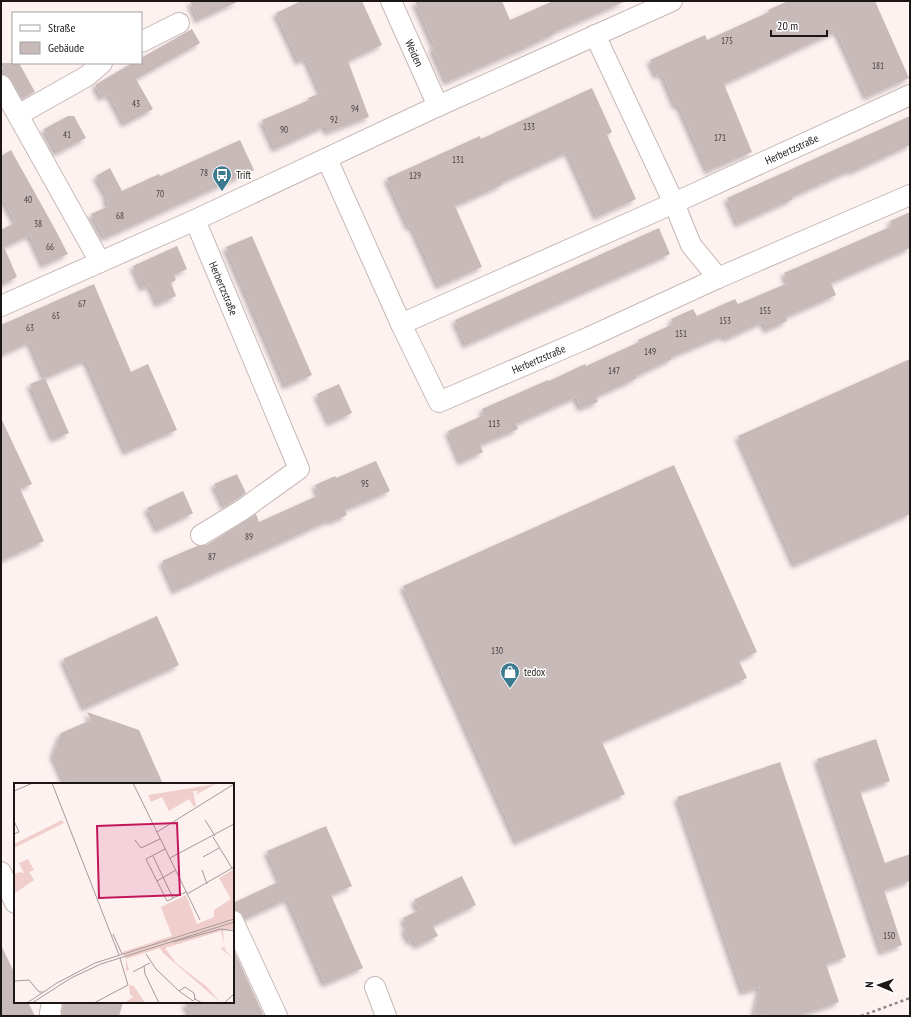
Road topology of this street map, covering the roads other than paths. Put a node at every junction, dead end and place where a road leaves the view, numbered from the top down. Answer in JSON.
{"nodes":[{"id":1,"x":391,"y":1,"type":"edge"},
{"id":2,"x":672,"y":1,"type":"edge"},
{"id":3,"x":179,"y":24,"type":"dead end"},
{"id":4,"x":595,"y":35,"type":"junction"},
{"id":5,"x":142,"y":42,"type":"edge"},
{"id":6,"x":101,"y":64,"type":"edge"},
{"id":7,"x":1,"y":84,"type":"edge"},
{"id":8,"x":910,"y":95,"type":"edge"},
{"id":9,"x":438,"y":106,"type":"junction"},
{"id":10,"x":18,"y":115,"type":"junction"},
{"id":11,"x":327,"y":159,"type":"junction"},
{"id":12,"x":910,"y":195,"type":"edge"},
{"id":13,"x":674,"y":203,"type":"junction"},
{"id":14,"x":195,"y":220,"type":"junction"},
{"id":15,"x":100,"y":262,"type":"junction"},
{"id":16,"x":718,"y":278,"type":"junction"},
{"id":17,"x":1,"y":306,"type":"edge"},
{"id":18,"x":402,"y":324,"type":"junction"},
{"id":19,"x":201,"y":535,"type":"dead end"},
{"id":20,"x":1,"y":872,"type":"edge"},
{"id":21,"x":14,"y":901,"type":"edge"},
{"id":22,"x":234,"y":923,"type":"edge"},
{"id":23,"x":375,"y":987,"type":"dead end"},
{"id":24,"x":52,"y":1003,"type":"edge"},
{"id":25,"x":52,"y":1016,"type":"edge"},
{"id":26,"x":277,"y":1016,"type":"edge"},
{"id":27,"x":386,"y":1016,"type":"edge"}],
"edges":[{"from":1,"to":9,"type":"street","name":"Weiden"},
{"from":2,"to":4,"type":"street"},
{"from":3,"to":5,"type":"street"},
{"from":4,"to":9,"type":"street"},
{"from":4,"to":13,"type":"street"},
{"from":6,"to":10,"type":"street"},
{"from":7,"to":10,"type":"street"},
{"from":8,"to":13,"type":"street","name":"Herbertzstraße"},
{"from":9,"to":11,"type":"street"},
{"from":10,"to":15,"type":"street"},
{"from":11,"to":14,"type":"street"},
{"from":11,"to":18,"type":"street","name":"Herbertzstraße"},
{"from":12,"to":16,"type":"street","name":"Herbertzstraße"},
{"from":13,"to":16,"type":"street"},
{"from":13,"to":18,"type":"street","name":"Herbertzstraße"},
{"from":14,"to":15,"type":"street"},
{"from":14,"to":19,"type":"street","name":"Herbertzstraße"},
{"from":15,"to":17,"type":"street"},
{"from":16,"to":18,"type":"street","name":"Herbertzstraße"},
{"from":20,"to":21,"type":"street"},
{"from":22,"to":26,"type":"street"},
{"from":23,"to":27,"type":"street"},
{"from":24,"to":25,"type":"street"}]}
